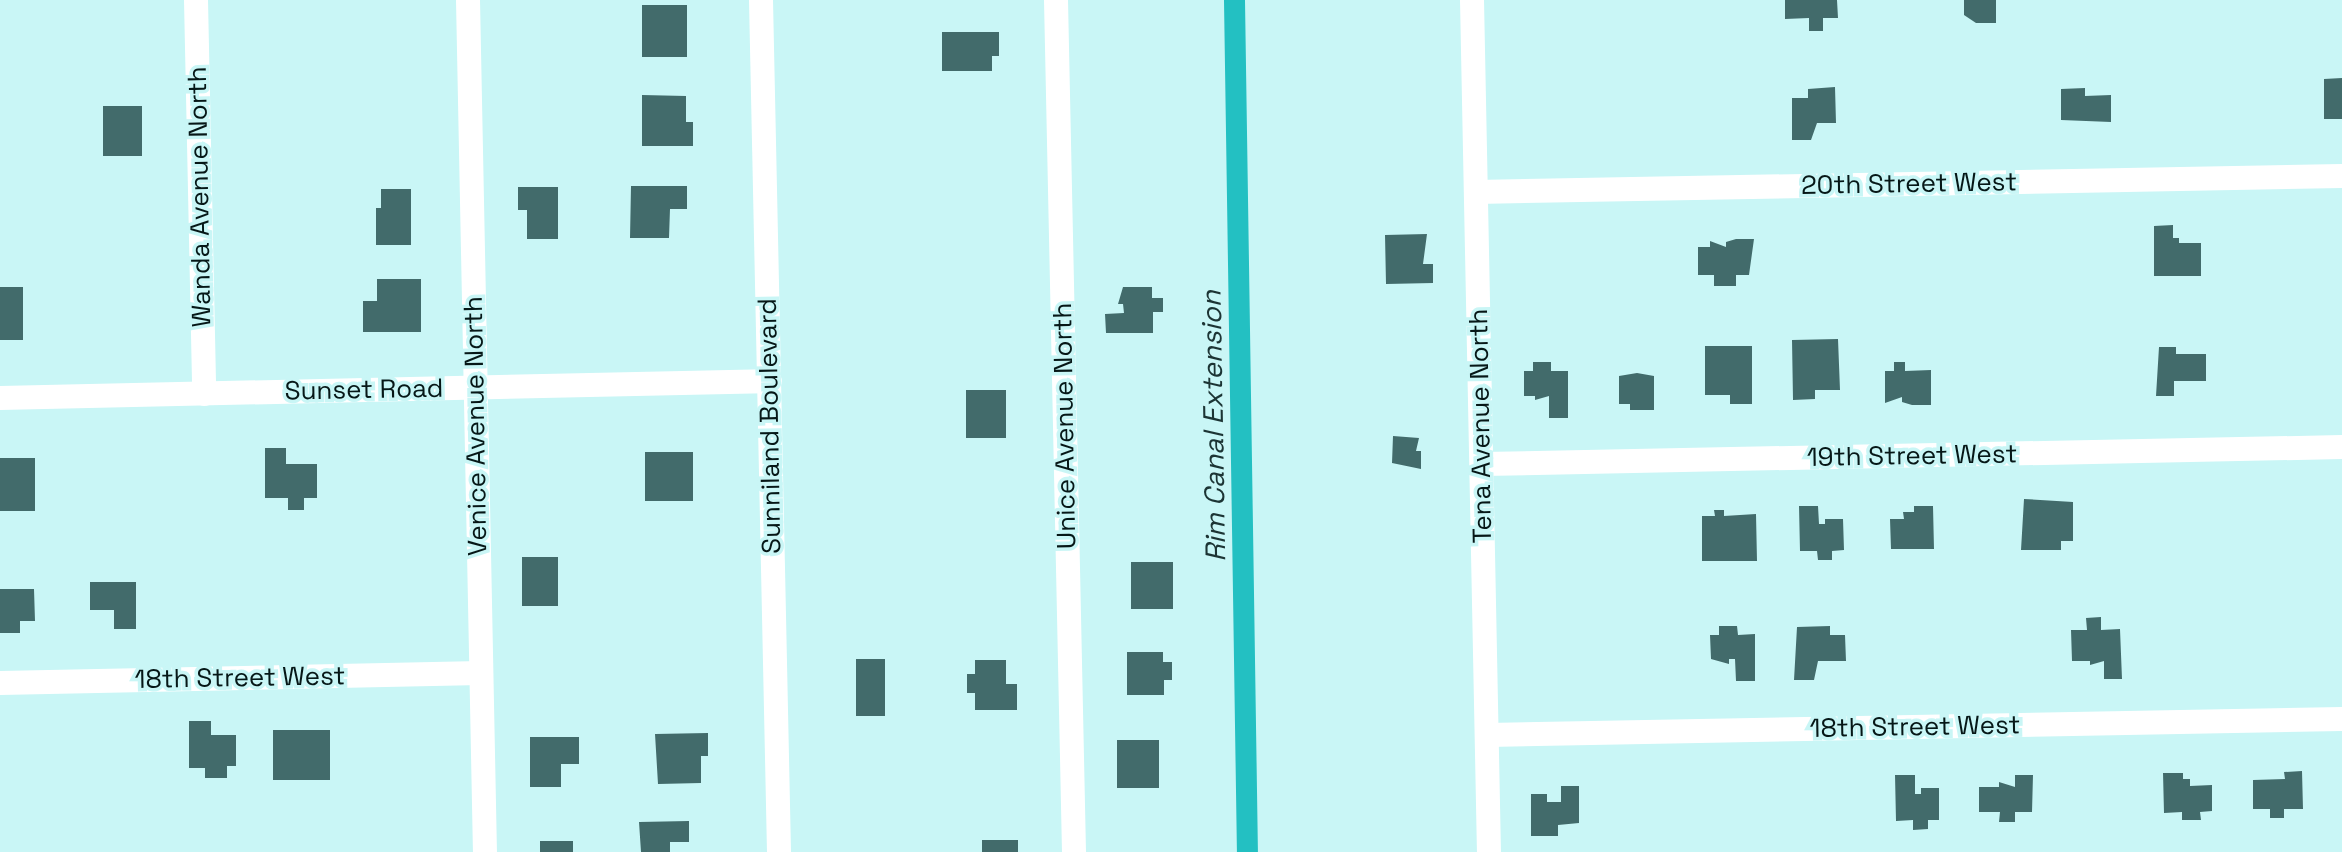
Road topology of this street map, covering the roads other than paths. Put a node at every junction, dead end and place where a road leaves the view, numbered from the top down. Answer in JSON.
{"nodes":[{"id":1,"x":196,"y":0,"type":"edge"},
{"id":2,"x":468,"y":0,"type":"edge"},
{"id":3,"x":761,"y":0,"type":"edge"},
{"id":4,"x":1056,"y":0,"type":"edge"},
{"id":5,"x":1472,"y":0,"type":"edge"},
{"id":6,"x":2342,"y":176,"type":"edge"},
{"id":7,"x":1476,"y":192,"type":"junction"},
{"id":8,"x":770,"y":381,"type":"junction"},
{"id":9,"x":474,"y":388,"type":"junction"},
{"id":10,"x":204,"y":394,"type":"junction"},
{"id":11,"x":0,"y":398,"type":"edge"},
{"id":12,"x":2342,"y":447,"type":"edge"},
{"id":13,"x":1482,"y":464,"type":"junction"},
{"id":14,"x":481,"y":673,"type":"junction"},
{"id":15,"x":0,"y":682,"type":"edge"},
{"id":16,"x":2342,"y":719,"type":"edge"},
{"id":17,"x":1488,"y":736,"type":"junction"},
{"id":18,"x":485,"y":852,"type":"edge"},
{"id":19,"x":779,"y":852,"type":"edge"},
{"id":20,"x":1074,"y":852,"type":"edge"},
{"id":21,"x":1489,"y":852,"type":"edge"}],
"edges":[{"from":1,"to":10,"type":"street","name":"Wanda Avenue North"},
{"from":2,"to":9,"type":"street","name":"Venice Avenue North"},
{"from":3,"to":8,"type":"street","name":"Sunniland Boulevard"},
{"from":4,"to":20,"type":"street","name":"Unice Avenue North"},
{"from":5,"to":7,"type":"street","name":"Tena Avenue North"},
{"from":6,"to":7,"type":"street","name":"20th Street West"},
{"from":7,"to":13,"type":"street","name":"Tena Avenue North"},
{"from":8,"to":9,"type":"street","name":"Sunset Road"},
{"from":8,"to":19,"type":"street","name":"Sunniland Boulevard"},
{"from":9,"to":10,"type":"street","name":"Sunset Road"},
{"from":9,"to":14,"type":"street","name":"Venice Avenue North"},
{"from":10,"to":11,"type":"street","name":"Sunset Road"},
{"from":12,"to":13,"type":"street","name":"19th Street West"},
{"from":13,"to":17,"type":"street","name":"Tena Avenue North"},
{"from":14,"to":15,"type":"street","name":"18th Street West"},
{"from":14,"to":18,"type":"street","name":"Venice Avenue North"},
{"from":16,"to":17,"type":"street","name":"18th Street West"},
{"from":17,"to":21,"type":"street","name":"Tena Avenue North"}]}
